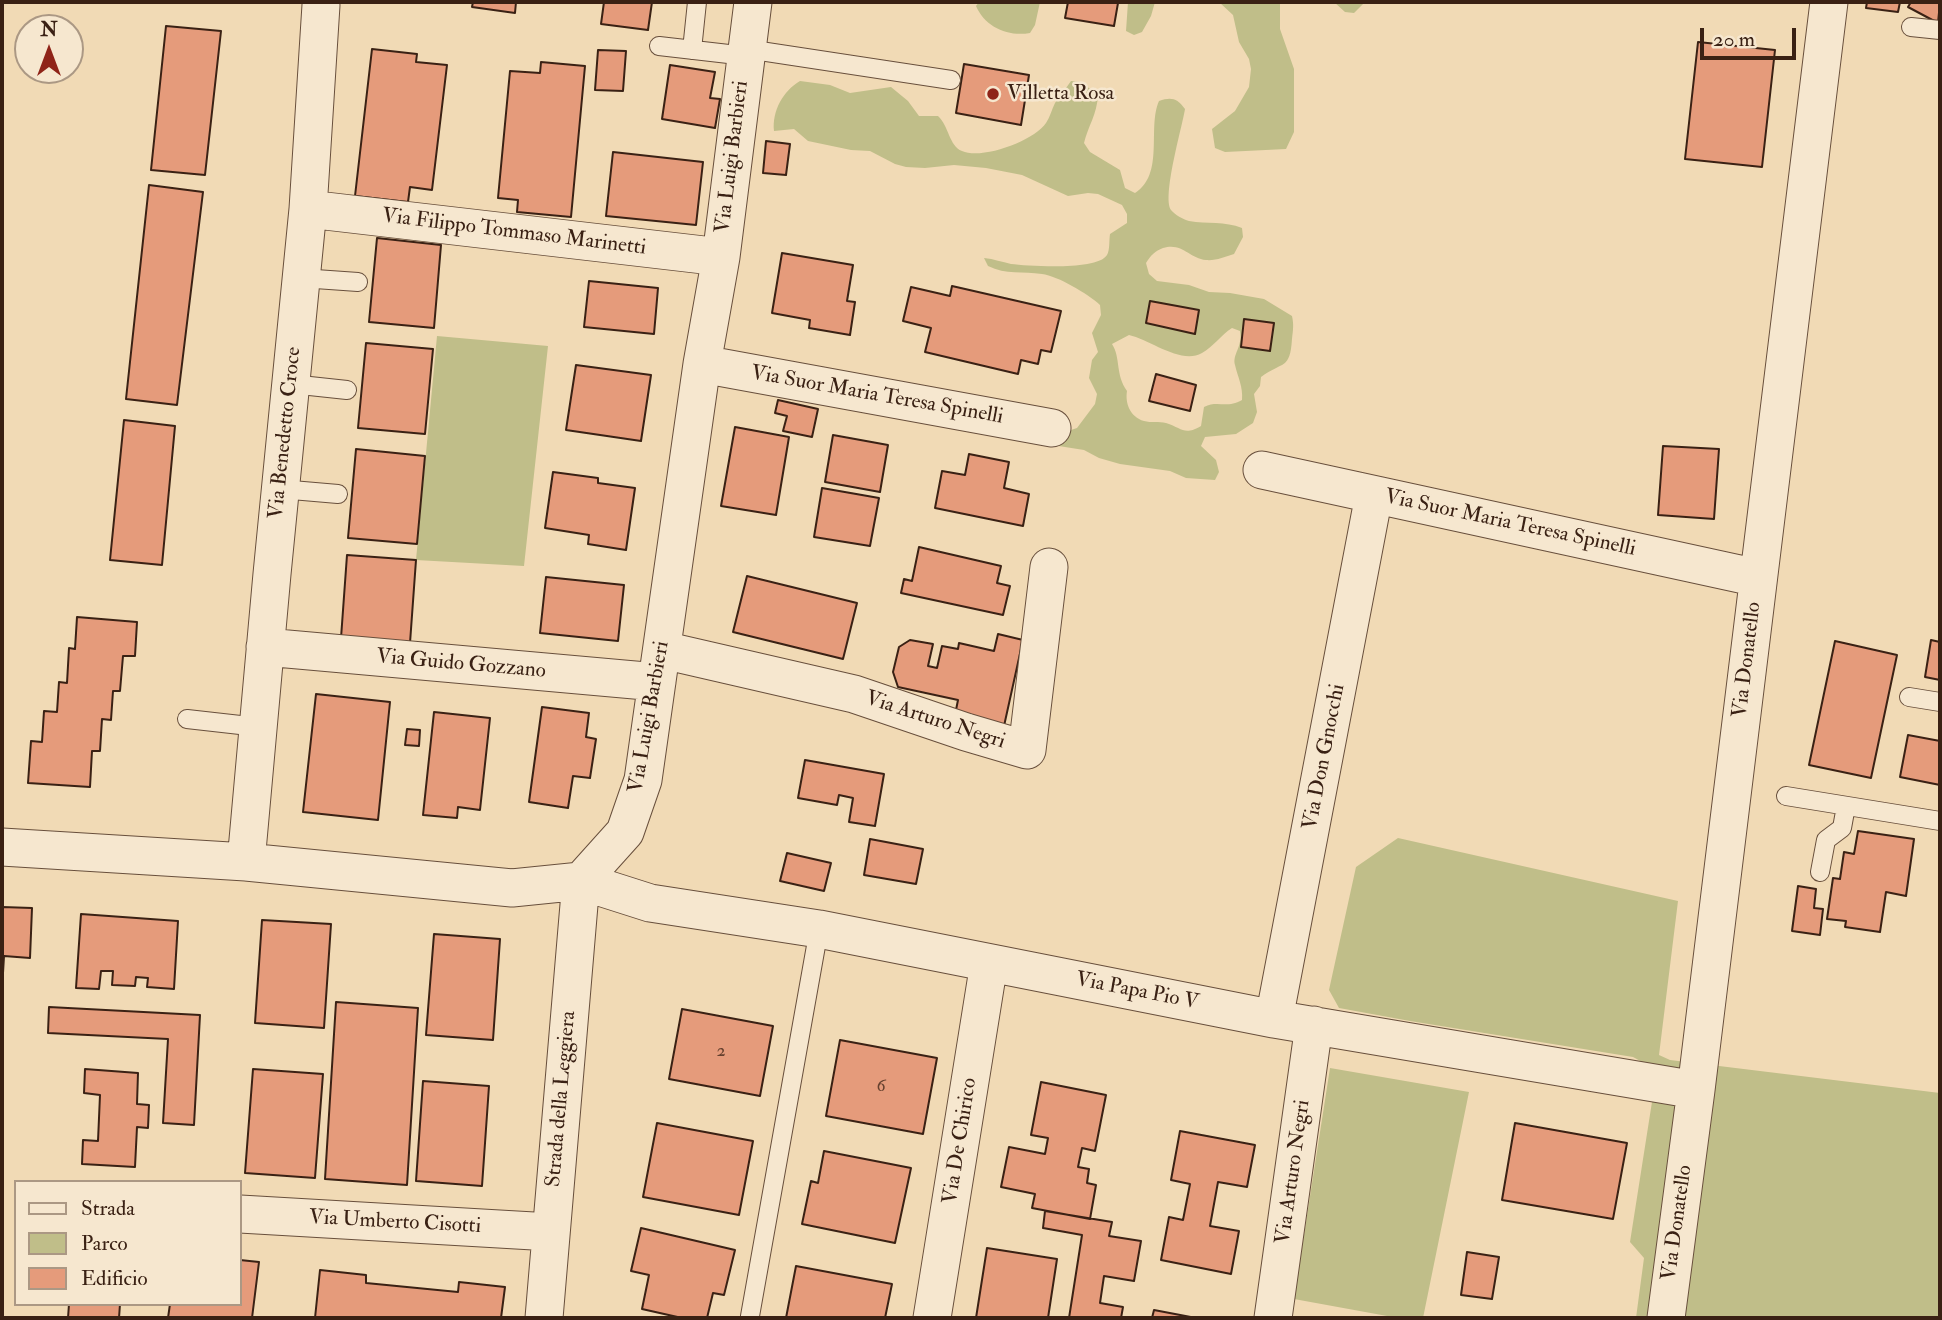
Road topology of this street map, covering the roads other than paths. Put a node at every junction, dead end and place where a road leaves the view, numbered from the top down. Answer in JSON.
{"nodes":[{"id":1,"x":697,"y":2,"type":"edge"},
{"id":2,"x":753,"y":2,"type":"edge"},
{"id":3,"x":1829,"y":2,"type":"edge"},
{"id":4,"x":321,"y":5,"type":"dead end"},
{"id":5,"x":1911,"y":27,"type":"dead end"},
{"id":6,"x":1940,"y":30,"type":"edge"},
{"id":7,"x":659,"y":46,"type":"dead end"},
{"id":8,"x":692,"y":50,"type":"junction"},
{"id":9,"x":746,"y":53,"type":"junction"},
{"id":10,"x":951,"y":80,"type":"dead end"},
{"id":11,"x":308,"y":209,"type":"junction"},
{"id":12,"x":720,"y":257,"type":"junction"},
{"id":13,"x":301,"y":278,"type":"junction"},
{"id":14,"x":358,"y":282,"type":"dead end"},
{"id":15,"x":702,"y":364,"type":"junction"},
{"id":16,"x":290,"y":384,"type":"junction"},
{"id":17,"x":347,"y":390,"type":"dead end"},
{"id":18,"x":1052,"y":429,"type":"dead end"},
{"id":19,"x":1262,"y":470,"type":"dead end"},
{"id":20,"x":280,"y":489,"type":"junction"},
{"id":21,"x":338,"y":494,"type":"dead end"},
{"id":22,"x":1374,"y":495,"type":"junction"},
{"id":23,"x":1049,"y":567,"type":"dead end"},
{"id":24,"x":1758,"y":578,"type":"junction"},
{"id":25,"x":265,"y":647,"type":"junction"},
{"id":26,"x":660,"y":666,"type":"junction"},
{"id":27,"x":1909,"y":697,"type":"dead end"},
{"id":28,"x":1940,"y":702,"type":"edge"},
{"id":29,"x":187,"y":719,"type":"dead end"},
{"id":30,"x":258,"y":727,"type":"junction"},
{"id":31,"x":1786,"y":796,"type":"dead end"},
{"id":32,"x":1846,"y":806,"type":"junction"},
{"id":33,"x":1940,"y":821,"type":"edge"},
{"id":34,"x":2,"y":847,"type":"edge"},
{"id":35,"x":246,"y":862,"type":"junction"},
{"id":36,"x":1821,"y":872,"type":"dead end"},
{"id":37,"x":581,"y":881,"type":"junction"},
{"id":38,"x":819,"y":929,"type":"junction"},
{"id":39,"x":989,"y":963,"type":"junction"},
{"id":40,"x":1274,"y":1019,"type":"junction"},
{"id":41,"x":1314,"y":1025,"type":"junction"},
{"id":42,"x":1696,"y":1090,"type":"junction"},
{"id":43,"x":242,"y":1214,"type":"edge"},
{"id":44,"x":551,"y":1232,"type":"junction"},
{"id":45,"x":750,"y":1316,"type":"dead end"},
{"id":46,"x":544,"y":1318,"type":"edge"},
{"id":47,"x":932,"y":1318,"type":"edge"},
{"id":48,"x":1273,"y":1318,"type":"edge"},
{"id":49,"x":1666,"y":1318,"type":"edge"}],
"edges":[{"from":1,"to":8,"type":"lane"},
{"from":2,"to":9,"type":"street","name":"Via Luigi Barbieri"},
{"from":3,"to":24,"type":"street","name":"Via Donatello"},
{"from":4,"to":11,"type":"street","name":"Via Benedetto Croce"},
{"from":5,"to":6,"type":"lane"},
{"from":7,"to":8,"type":"lane"},
{"from":8,"to":9,"type":"lane"},
{"from":9,"to":10,"type":"lane"},
{"from":9,"to":12,"type":"street","name":"Via Luigi Barbieri"},
{"from":11,"to":12,"type":"street","name":"Via Filippo Tommaso Marinetti"},
{"from":11,"to":13,"type":"street","name":"Via Benedetto Croce"},
{"from":12,"to":15,"type":"street","name":"Via Luigi Barbieri"},
{"from":13,"to":14,"type":"lane"},
{"from":13,"to":16,"type":"street","name":"Via Benedetto Croce"},
{"from":15,"to":18,"type":"street","name":"Via Suor Maria Teresa Spinelli"},
{"from":15,"to":26,"type":"street","name":"Via Luigi Barbieri"},
{"from":16,"to":17,"type":"lane"},
{"from":16,"to":20,"type":"street","name":"Via Benedetto Croce"},
{"from":19,"to":22,"type":"street","name":"Via Suor Maria Teresa Spinelli"},
{"from":20,"to":21,"type":"lane"},
{"from":20,"to":25,"type":"street","name":"Via Benedetto Croce"},
{"from":22,"to":24,"type":"street","name":"Via Suor Maria Teresa Spinelli"},
{"from":22,"to":40,"type":"street","name":"Via Don Gnocchi"},
{"from":23,"to":26,"type":"street","name":"Via Arturo Negri"},
{"from":24,"to":42,"type":"street","name":"Via Donatello"},
{"from":25,"to":26,"type":"street","name":"Via Guido Gozzano"},
{"from":25,"to":30,"type":"street","name":"Via Benedetto Croce"},
{"from":26,"to":37,"type":"street","name":"Via Luigi Barbieri"},
{"from":27,"to":28,"type":"lane"},
{"from":29,"to":30,"type":"lane"},
{"from":30,"to":35,"type":"street","name":"Via Benedetto Croce"},
{"from":31,"to":32,"type":"lane"},
{"from":32,"to":33,"type":"lane"},
{"from":32,"to":36,"type":"lane"},
{"from":34,"to":35,"type":"street"},
{"from":35,"to":37,"type":"street"},
{"from":37,"to":38,"type":"street","name":"Via Papa Pio V"},
{"from":37,"to":44,"type":"street","name":"Strada della Leggiera"},
{"from":38,"to":39,"type":"street","name":"Via Papa Pio V"},
{"from":38,"to":45,"type":"lane"},
{"from":39,"to":40,"type":"street","name":"Via Papa Pio V"},
{"from":39,"to":47,"type":"street","name":"Via De Chirico"},
{"from":40,"to":41,"type":"street","name":"Via Papa Pio V"},
{"from":41,"to":42,"type":"street","name":"Via Papa Pio V"},
{"from":41,"to":48,"type":"street","name":"Via Arturo Negri"},
{"from":42,"to":49,"type":"street","name":"Via Donatello"},
{"from":43,"to":44,"type":"street","name":"Via Umberto Cisotti"},
{"from":44,"to":46,"type":"street","name":"Strada della Leggiera"}]}
